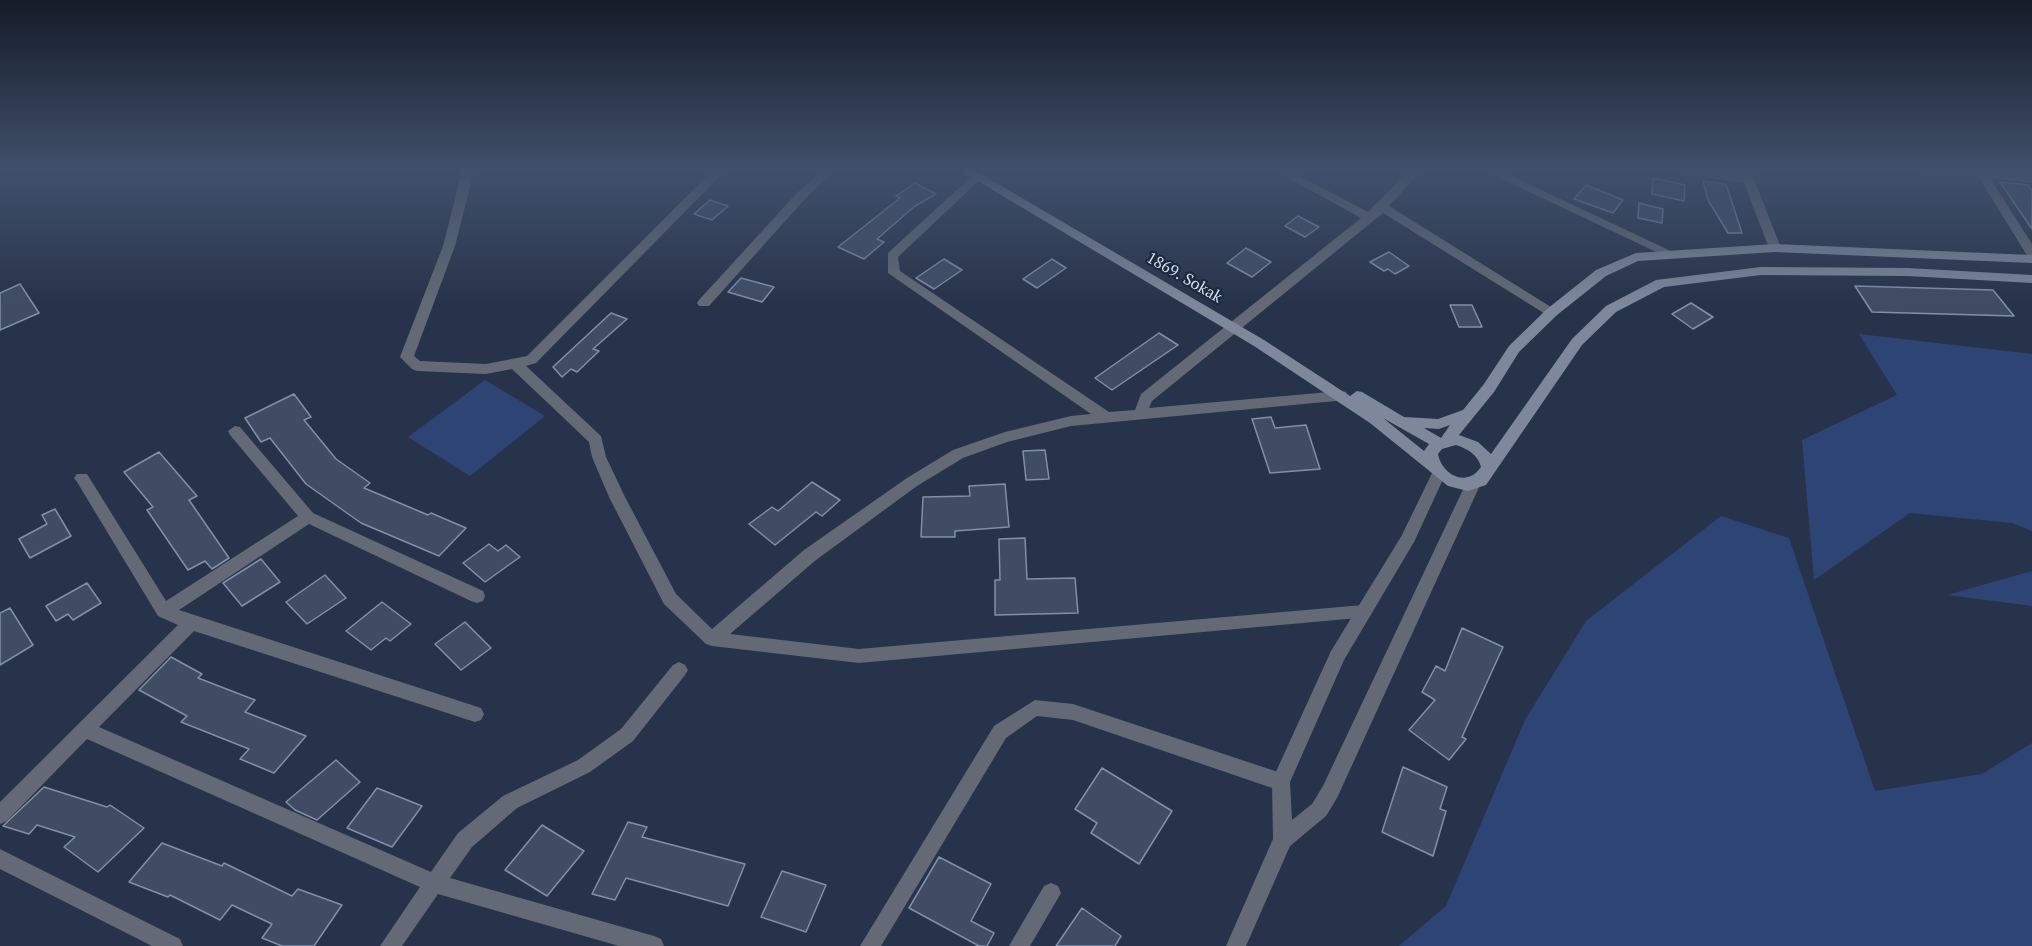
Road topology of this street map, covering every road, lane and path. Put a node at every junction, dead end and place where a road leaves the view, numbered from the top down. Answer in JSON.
{"nodes":[{"id":1,"x":457,"y":215,"type":"edge"},
{"id":2,"x":674,"y":215,"type":"edge"},
{"id":3,"x":784,"y":215,"type":"edge"},
{"id":4,"x":932,"y":215,"type":"edge"},
{"id":5,"x":1042,"y":215,"type":"edge"},
{"id":6,"x":1365,"y":215,"type":"edge"},
{"id":7,"x":1373,"y":215,"type":"edge"},
{"id":8,"x":1395,"y":215,"type":"edge"},
{"id":9,"x":1587,"y":215,"type":"edge"},
{"id":10,"x":1762,"y":215,"type":"edge"},
{"id":11,"x":2007,"y":215,"type":"edge"},
{"id":12,"x":1370,"y":218,"type":"junction"},
{"id":13,"x":1775,"y":248,"type":"junction"},
{"id":14,"x":1671,"y":254,"type":"junction"},
{"id":15,"x":2032,"y":257,"type":"edge"},
{"id":16,"x":2032,"y":279,"type":"edge"},
{"id":17,"x":704,"y":303,"type":"dead end"},
{"id":18,"x":1552,"y":312,"type":"junction"},
{"id":19,"x":1235,"y":329,"type":"junction"},
{"id":20,"x":1259,"y":343,"type":"junction"},
{"id":21,"x":514,"y":363,"type":"junction"},
{"id":22,"x":1341,"y":396,"type":"junction"},
{"id":23,"x":1469,"y":413,"type":"junction"},
{"id":24,"x":1140,"y":416,"type":"junction"},
{"id":25,"x":1109,"y":418,"type":"junction"},
{"id":26,"x":1397,"y":419,"type":"junction"},
{"id":27,"x":235,"y":431,"type":"dead end"},
{"id":28,"x":1442,"y":442,"type":"junction"},
{"id":29,"x":1489,"y":468,"type":"junction"},
{"id":30,"x":1436,"y":470,"type":"junction"},
{"id":31,"x":82,"y":478,"type":"dead end"},
{"id":32,"x":1473,"y":483,"type":"junction"},
{"id":33,"x":308,"y":517,"type":"junction"},
{"id":34,"x":477,"y":596,"type":"dead end"},
{"id":35,"x":164,"y":611,"type":"junction"},
{"id":36,"x":1364,"y":612,"type":"junction"},
{"id":37,"x":190,"y":623,"type":"junction"},
{"id":38,"x":712,"y":639,"type":"junction"},
{"id":39,"x":679,"y":670,"type":"dead end"},
{"id":40,"x":475,"y":714,"type":"dead end"},
{"id":41,"x":86,"y":730,"type":"junction"},
{"id":42,"x":1281,"y":782,"type":"junction"},
{"id":43,"x":0,"y":814,"type":"edge"},
{"id":44,"x":1282,"y":839,"type":"junction"},
{"id":45,"x":0,"y":860,"type":"edge"},
{"id":46,"x":433,"y":883,"type":"junction"},
{"id":47,"x":1051,"y":893,"type":"dead end"},
{"id":48,"x":173,"y":946,"type":"edge"},
{"id":49,"x":390,"y":946,"type":"edge"},
{"id":50,"x":654,"y":946,"type":"edge"},
{"id":51,"x":870,"y":946,"type":"edge"},
{"id":52,"x":1019,"y":946,"type":"edge"},
{"id":53,"x":1236,"y":946,"type":"edge"}],
"edges":[{"from":1,"to":21,"type":"street"},
{"from":2,"to":21,"type":"street"},
{"from":3,"to":17,"type":"street"},
{"from":4,"to":25,"type":"street"},
{"from":5,"to":19,"type":"main road","name":"1869. Sokak"},
{"from":6,"to":12,"type":"street"},
{"from":7,"to":12,"type":"street"},
{"from":8,"to":18,"type":"street"},
{"from":9,"to":14,"type":"street"},
{"from":10,"to":13,"type":"street"},
{"from":11,"to":15,"type":"street"},
{"from":12,"to":19,"type":"street"},
{"from":13,"to":14,"type":"main road"},
{"from":13,"to":15,"type":"main road"},
{"from":14,"to":18,"type":"main road"},
{"from":16,"to":29,"type":"main road"},
{"from":18,"to":23,"type":"main road"},
{"from":19,"to":20,"type":"main road","name":"1869. Sokak"},
{"from":19,"to":24,"type":"street"},
{"from":20,"to":22,"type":"main road","name":"1869. Sokak"},
{"from":20,"to":26,"type":"main road","name":"1869. Sokak"},
{"from":21,"to":38,"type":"street"},
{"from":22,"to":24,"type":"street"},
{"from":22,"to":30,"type":"main road","name":"1869. Sokak"},
{"from":23,"to":26,"type":"main road"},
{"from":23,"to":28,"type":"main road"},
{"from":24,"to":25,"type":"street"},
{"from":25,"to":38,"type":"street"},
{"from":26,"to":28,"type":"main road","name":"1869. Sokak"},
{"from":27,"to":33,"type":"street"},
{"from":28,"to":29,"type":"main road"},
{"from":28,"to":30,"type":"main road"},
{"from":29,"to":32,"type":"main road"},
{"from":30,"to":32,"type":"main road"},
{"from":30,"to":36,"type":"street"},
{"from":31,"to":35,"type":"street"},
{"from":32,"to":44,"type":"street"},
{"from":33,"to":34,"type":"street"},
{"from":33,"to":35,"type":"street"},
{"from":35,"to":37,"type":"street"},
{"from":36,"to":38,"type":"street"},
{"from":36,"to":42,"type":"street"},
{"from":37,"to":40,"type":"street"},
{"from":37,"to":41,"type":"street"},
{"from":39,"to":46,"type":"street"},
{"from":41,"to":43,"type":"street"},
{"from":41,"to":46,"type":"street"},
{"from":42,"to":44,"type":"street"},
{"from":42,"to":51,"type":"street"},
{"from":44,"to":53,"type":"street"},
{"from":45,"to":48,"type":"street"},
{"from":46,"to":49,"type":"street"},
{"from":46,"to":50,"type":"street"},
{"from":47,"to":52,"type":"street"}]}
